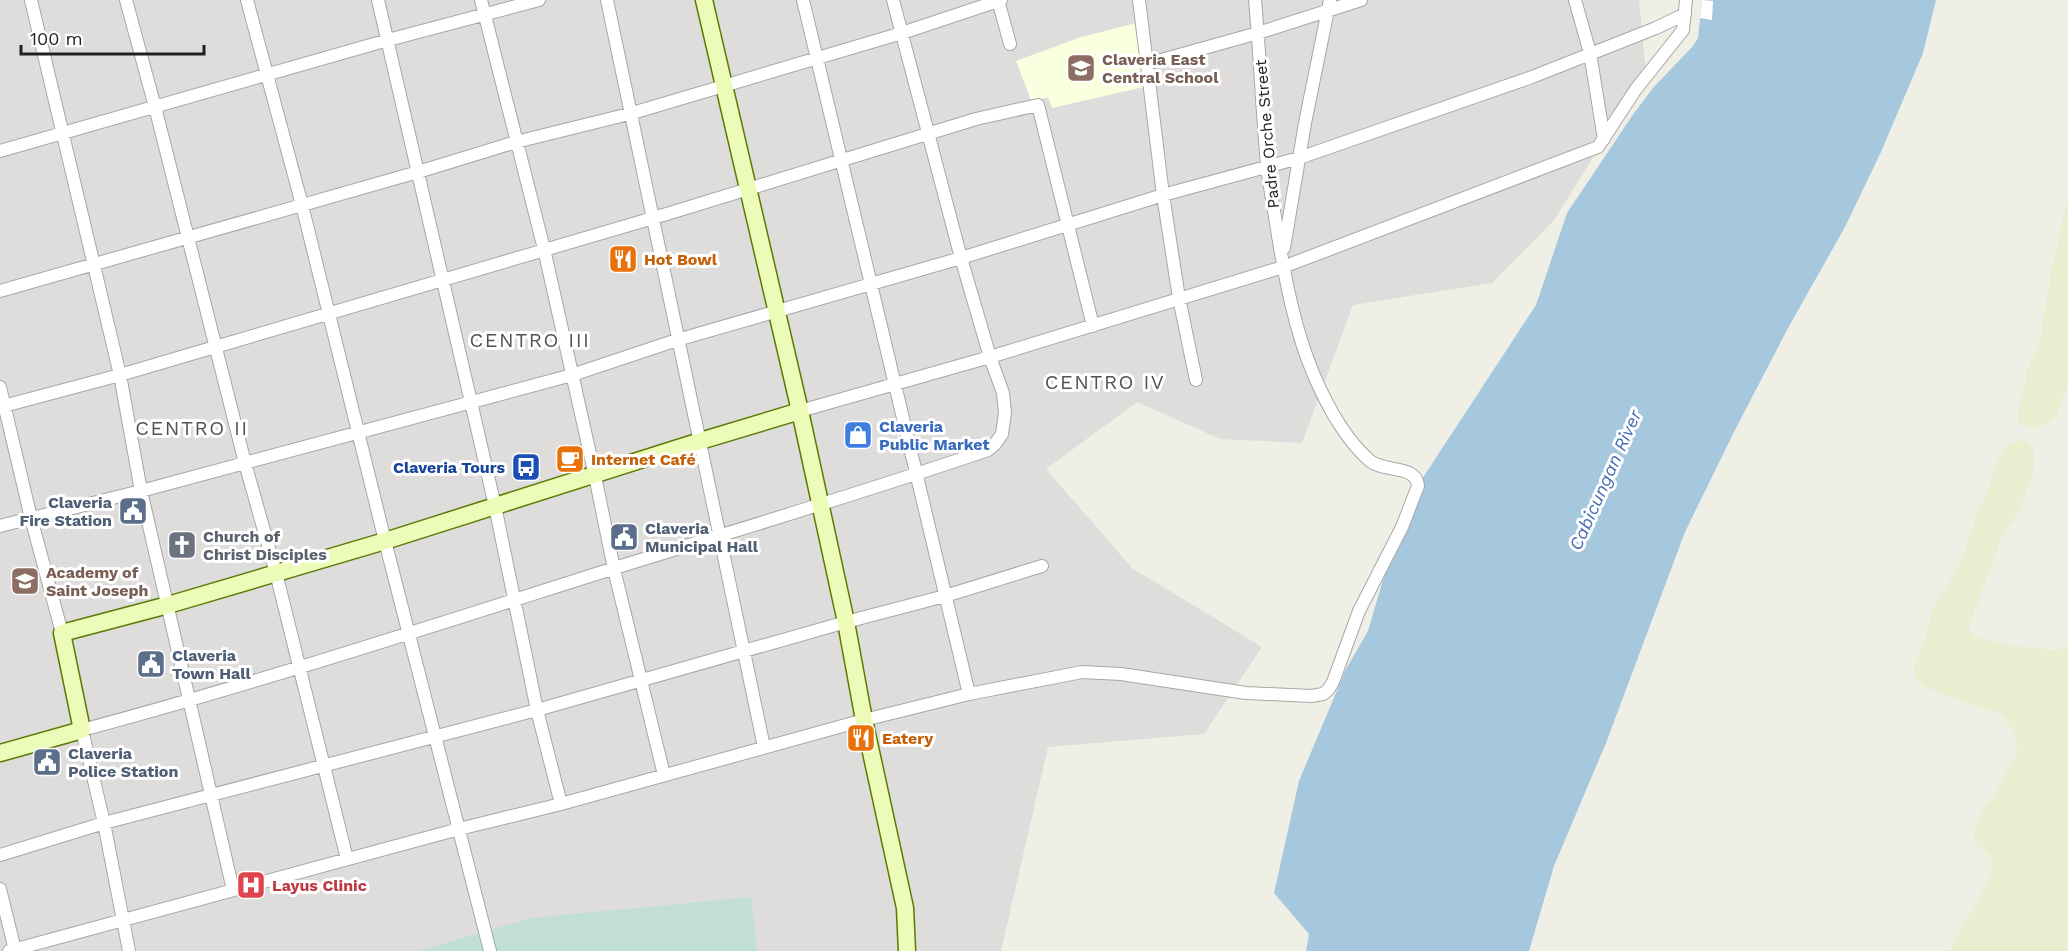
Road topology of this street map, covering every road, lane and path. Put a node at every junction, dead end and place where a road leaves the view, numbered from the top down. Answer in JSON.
{"nodes":[{"id":1,"x":31,"y":0,"type":"edge"},
{"id":2,"x":126,"y":0,"type":"edge"},
{"id":3,"x":247,"y":0,"type":"edge"},
{"id":4,"x":378,"y":0,"type":"edge"},
{"id":5,"x":482,"y":0,"type":"edge"},
{"id":6,"x":539,"y":0,"type":"edge"},
{"id":7,"x":607,"y":0,"type":"edge"},
{"id":8,"x":704,"y":0,"type":"edge"},
{"id":9,"x":803,"y":0,"type":"edge"},
{"id":10,"x":893,"y":0,"type":"edge"},
{"id":11,"x":999,"y":0,"type":"edge"},
{"id":12,"x":1139,"y":0,"type":"edge"},
{"id":13,"x":1255,"y":0,"type":"edge"},
{"id":14,"x":1361,"y":0,"type":"edge"},
{"id":15,"x":1575,"y":0,"type":"edge"},
{"id":16,"x":1686,"y":0,"type":"edge"},
{"id":17,"x":1330,"y":5,"type":"edge"},
{"id":18,"x":1685,"y":14,"type":"junction"},
{"id":19,"x":485,"y":15,"type":"junction"},
{"id":20,"x":902,"y":33,"type":"junction"},
{"id":21,"x":1258,"y":33,"type":"junction"},
{"id":22,"x":388,"y":40,"type":"junction"},
{"id":23,"x":1010,"y":44,"type":"dead end"},
{"id":24,"x":1590,"y":52,"type":"junction"},
{"id":25,"x":818,"y":58,"type":"junction"},
{"id":26,"x":1148,"y":64,"type":"junction"},
{"id":27,"x":267,"y":76,"type":"junction"},
{"id":28,"x":723,"y":87,"type":"junction"},
{"id":29,"x":155,"y":107,"type":"junction"},
{"id":30,"x":629,"y":114,"type":"junction"},
{"id":31,"x":61,"y":134,"type":"junction"},
{"id":32,"x":929,"y":134,"type":"junction"},
{"id":33,"x":1604,"y":139,"type":"junction"},
{"id":34,"x":516,"y":142,"type":"junction"},
{"id":35,"x":0,"y":150,"type":"edge"},
{"id":36,"x":1299,"y":158,"type":"junction"},
{"id":37,"x":842,"y":161,"type":"junction"},
{"id":38,"x":1267,"y":166,"type":"junction"},
{"id":39,"x":418,"y":172,"type":"junction"},
{"id":40,"x":748,"y":188,"type":"junction"},
{"id":41,"x":1163,"y":195,"type":"junction"},
{"id":42,"x":302,"y":205,"type":"junction"},
{"id":43,"x":652,"y":218,"type":"junction"},
{"id":44,"x":1069,"y":224,"type":"junction"},
{"id":45,"x":187,"y":238,"type":"junction"},
{"id":46,"x":544,"y":249,"type":"junction"},
{"id":47,"x":961,"y":258,"type":"junction"},
{"id":48,"x":1282,"y":263,"type":"junction"},
{"id":49,"x":95,"y":264,"type":"junction"},
{"id":50,"x":442,"y":279,"type":"junction"},
{"id":51,"x":873,"y":284,"type":"junction"},
{"id":52,"x":0,"y":291,"type":"edge"},
{"id":53,"x":1179,"y":298,"type":"junction"},
{"id":54,"x":777,"y":312,"type":"junction"},
{"id":55,"x":329,"y":314,"type":"junction"},
{"id":56,"x":1093,"y":326,"type":"junction"},
{"id":57,"x":677,"y":340,"type":"junction"},
{"id":58,"x":215,"y":347,"type":"junction"},
{"id":59,"x":990,"y":357,"type":"junction"},
{"id":60,"x":120,"y":375,"type":"junction"},
{"id":61,"x":572,"y":375,"type":"junction"},
{"id":62,"x":1196,"y":380,"type":"dead end"},
{"id":63,"x":896,"y":385,"type":"junction"},
{"id":64,"x":0,"y":387,"type":"edge"},
{"id":65,"x":471,"y":403,"type":"junction"},
{"id":66,"x":2,"y":406,"type":"edge"},
{"id":67,"x":800,"y":411,"type":"junction"},
{"id":68,"x":358,"y":432,"type":"junction"},
{"id":69,"x":700,"y":441,"type":"junction"},
{"id":70,"x":244,"y":463,"type":"junction"},
{"id":71,"x":917,"y":474,"type":"junction"},
{"id":72,"x":595,"y":476,"type":"junction"},
{"id":73,"x":141,"y":491,"type":"junction"},
{"id":74,"x":495,"y":506,"type":"junction"},
{"id":75,"x":820,"y":506,"type":"junction"},
{"id":76,"x":31,"y":518,"type":"junction"},
{"id":77,"x":0,"y":526,"type":"edge"},
{"id":78,"x":719,"y":536,"type":"junction"},
{"id":79,"x":385,"y":541,"type":"junction"},
{"id":80,"x":1042,"y":566,"type":"dead end"},
{"id":81,"x":614,"y":569,"type":"junction"},
{"id":82,"x":276,"y":573,"type":"junction"},
{"id":83,"x":945,"y":596,"type":"junction"},
{"id":84,"x":515,"y":601,"type":"junction"},
{"id":85,"x":168,"y":606,"type":"junction"},
{"id":86,"x":846,"y":622,"type":"junction"},
{"id":87,"x":62,"y":633,"type":"junction"},
{"id":88,"x":409,"y":634,"type":"junction"},
{"id":89,"x":745,"y":650,"type":"junction"},
{"id":90,"x":300,"y":668,"type":"junction"},
{"id":91,"x":642,"y":679,"type":"junction"},
{"id":92,"x":969,"y":694,"type":"junction"},
{"id":93,"x":190,"y":701,"type":"junction"},
{"id":94,"x":537,"y":710,"type":"junction"},
{"id":95,"x":864,"y":720,"type":"junction"},
{"id":96,"x":82,"y":730,"type":"junction"},
{"id":97,"x":435,"y":736,"type":"junction"},
{"id":98,"x":764,"y":747,"type":"junction"},
{"id":99,"x":0,"y":753,"type":"edge"},
{"id":100,"x":324,"y":766,"type":"junction"},
{"id":101,"x":664,"y":775,"type":"junction"},
{"id":102,"x":212,"y":795,"type":"junction"},
{"id":103,"x":561,"y":804,"type":"junction"},
{"id":104,"x":104,"y":823,"type":"junction"},
{"id":105,"x":459,"y":829,"type":"junction"},
{"id":106,"x":0,"y":855,"type":"edge"},
{"id":107,"x":347,"y":860,"type":"junction"},
{"id":108,"x":0,"y":890,"type":"edge"},
{"id":109,"x":233,"y":890,"type":"junction"},
{"id":110,"x":123,"y":921,"type":"junction"},
{"id":111,"x":11,"y":951,"type":"edge"},
{"id":112,"x":129,"y":951,"type":"edge"},
{"id":113,"x":490,"y":951,"type":"edge"},
{"id":114,"x":907,"y":951,"type":"edge"}],
"edges":[{"from":1,"to":31,"type":"street"},
{"from":2,"to":29,"type":"street"},
{"from":3,"to":27,"type":"street"},
{"from":4,"to":22,"type":"street"},
{"from":5,"to":19,"type":"street"},
{"from":6,"to":19,"type":"street"},
{"from":7,"to":30,"type":"street"},
{"from":8,"to":28,"type":"street"},
{"from":9,"to":25,"type":"street"},
{"from":10,"to":20,"type":"street"},
{"from":11,"to":20,"type":"street"},
{"from":11,"to":23,"type":"street"},
{"from":12,"to":26,"type":"street"},
{"from":13,"to":21,"type":"street","name":"Padre Orche Street"},
{"from":14,"to":17,"type":"street"},
{"from":15,"to":24,"type":"street"},
{"from":16,"to":18,"type":"street"},
{"from":17,"to":21,"type":"street"},
{"from":17,"to":36,"type":"street"},
{"from":18,"to":24,"type":"street"},
{"from":18,"to":33,"type":"street"},
{"from":19,"to":22,"type":"street"},
{"from":19,"to":34,"type":"street"},
{"from":20,"to":25,"type":"street"},
{"from":20,"to":32,"type":"street"},
{"from":21,"to":26,"type":"street"},
{"from":21,"to":38,"type":"street","name":"Padre Orche Street"},
{"from":22,"to":27,"type":"street"},
{"from":22,"to":39,"type":"street"},
{"from":24,"to":33,"type":"street"},
{"from":24,"to":36,"type":"street"},
{"from":25,"to":28,"type":"street"},
{"from":25,"to":37,"type":"street"},
{"from":26,"to":41,"type":"street"},
{"from":27,"to":29,"type":"street"},
{"from":27,"to":42,"type":"street"},
{"from":28,"to":30,"type":"street"},
{"from":28,"to":40,"type":"street"},
{"from":29,"to":31,"type":"street"},
{"from":29,"to":45,"type":"street"},
{"from":30,"to":34,"type":"street"},
{"from":30,"to":43,"type":"street"},
{"from":31,"to":35,"type":"street"},
{"from":31,"to":49,"type":"street"},
{"from":32,"to":37,"type":"street"},
{"from":32,"to":44,"type":"street"},
{"from":32,"to":47,"type":"street"},
{"from":33,"to":48,"type":"street"},
{"from":34,"to":39,"type":"street"},
{"from":34,"to":46,"type":"street"},
{"from":36,"to":38,"type":"street"},
{"from":36,"to":48,"type":"street"},
{"from":37,"to":40,"type":"street"},
{"from":37,"to":51,"type":"street"},
{"from":38,"to":41,"type":"street"},
{"from":38,"to":48,"type":"street","name":"Padre Orche Street"},
{"from":39,"to":42,"type":"street"},
{"from":39,"to":50,"type":"street"},
{"from":40,"to":43,"type":"street"},
{"from":40,"to":54,"type":"street"},
{"from":41,"to":44,"type":"street"},
{"from":41,"to":53,"type":"street"},
{"from":42,"to":45,"type":"street"},
{"from":42,"to":55,"type":"street"},
{"from":43,"to":46,"type":"street"},
{"from":43,"to":57,"type":"street"},
{"from":44,"to":47,"type":"street"},
{"from":44,"to":56,"type":"street"},
{"from":45,"to":49,"type":"street"},
{"from":45,"to":58,"type":"street"},
{"from":46,"to":50,"type":"street"},
{"from":46,"to":61,"type":"street"},
{"from":47,"to":51,"type":"street"},
{"from":47,"to":59,"type":"street"},
{"from":48,"to":53,"type":"street"},
{"from":48,"to":92,"type":"street","name":"Padre Orche Street"},
{"from":49,"to":52,"type":"street"},
{"from":49,"to":60,"type":"street"},
{"from":50,"to":55,"type":"street"},
{"from":50,"to":65,"type":"street"},
{"from":51,"to":54,"type":"street"},
{"from":51,"to":63,"type":"street"},
{"from":53,"to":56,"type":"street"},
{"from":53,"to":62,"type":"street"},
{"from":54,"to":57,"type":"street"},
{"from":54,"to":67,"type":"street"},
{"from":55,"to":58,"type":"street"},
{"from":55,"to":68,"type":"street"},
{"from":56,"to":59,"type":"street"},
{"from":57,"to":61,"type":"street"},
{"from":57,"to":69,"type":"street"},
{"from":58,"to":60,"type":"street"},
{"from":58,"to":70,"type":"street"},
{"from":59,"to":63,"type":"street"},
{"from":59,"to":71,"type":"street"},
{"from":60,"to":66,"type":"street"},
{"from":60,"to":73,"type":"street"},
{"from":61,"to":65,"type":"street"},
{"from":61,"to":72,"type":"street"},
{"from":63,"to":67,"type":"street"},
{"from":63,"to":71,"type":"street"},
{"from":64,"to":66,"type":"street"},
{"from":65,"to":68,"type":"street"},
{"from":65,"to":74,"type":"street"},
{"from":66,"to":76,"type":"street"},
{"from":67,"to":69,"type":"street"},
{"from":67,"to":75,"type":"street"},
{"from":68,"to":70,"type":"street"},
{"from":68,"to":79,"type":"street"},
{"from":69,"to":72,"type":"street"},
{"from":69,"to":78,"type":"street"},
{"from":70,"to":73,"type":"street"},
{"from":70,"to":82,"type":"street"},
{"from":71,"to":75,"type":"street"},
{"from":71,"to":83,"type":"street"},
{"from":72,"to":74,"type":"street"},
{"from":72,"to":81,"type":"street"},
{"from":73,"to":76,"type":"street"},
{"from":73,"to":85,"type":"street"},
{"from":74,"to":79,"type":"street"},
{"from":74,"to":84,"type":"street"},
{"from":75,"to":78,"type":"street"},
{"from":75,"to":86,"type":"street"},
{"from":76,"to":77,"type":"street"},
{"from":76,"to":87,"type":"street"},
{"from":78,"to":81,"type":"street"},
{"from":78,"to":89,"type":"street"},
{"from":79,"to":82,"type":"street"},
{"from":79,"to":88,"type":"street"},
{"from":80,"to":83,"type":"street"},
{"from":81,"to":84,"type":"street"},
{"from":81,"to":91,"type":"street"},
{"from":82,"to":85,"type":"street"},
{"from":82,"to":90,"type":"street"},
{"from":83,"to":86,"type":"street"},
{"from":83,"to":92,"type":"street"},
{"from":84,"to":88,"type":"street"},
{"from":84,"to":94,"type":"street"},
{"from":85,"to":87,"type":"street"},
{"from":85,"to":93,"type":"street"},
{"from":86,"to":89,"type":"street"},
{"from":86,"to":95,"type":"street"},
{"from":87,"to":96,"type":"street"},
{"from":88,"to":90,"type":"street"},
{"from":88,"to":97,"type":"street"},
{"from":89,"to":91,"type":"street"},
{"from":89,"to":98,"type":"street"},
{"from":90,"to":93,"type":"street"},
{"from":90,"to":100,"type":"street"},
{"from":91,"to":94,"type":"street"},
{"from":91,"to":101,"type":"street"},
{"from":92,"to":95,"type":"street"},
{"from":93,"to":96,"type":"street"},
{"from":93,"to":102,"type":"street"},
{"from":94,"to":97,"type":"street"},
{"from":94,"to":103,"type":"street"},
{"from":95,"to":98,"type":"street"},
{"from":95,"to":114,"type":"street"},
{"from":96,"to":99,"type":"street"},
{"from":96,"to":104,"type":"street"},
{"from":97,"to":100,"type":"street"},
{"from":97,"to":105,"type":"street"},
{"from":98,"to":101,"type":"street"},
{"from":100,"to":102,"type":"street"},
{"from":100,"to":107,"type":"street"},
{"from":101,"to":103,"type":"street"},
{"from":102,"to":104,"type":"street"},
{"from":102,"to":109,"type":"street"},
{"from":103,"to":105,"type":"street"},
{"from":104,"to":106,"type":"street"},
{"from":104,"to":110,"type":"street"},
{"from":105,"to":107,"type":"street"},
{"from":105,"to":113,"type":"street"},
{"from":107,"to":109,"type":"street"},
{"from":108,"to":111,"type":"street"},
{"from":109,"to":110,"type":"street"},
{"from":110,"to":111,"type":"street"},
{"from":110,"to":112,"type":"street"}]}
